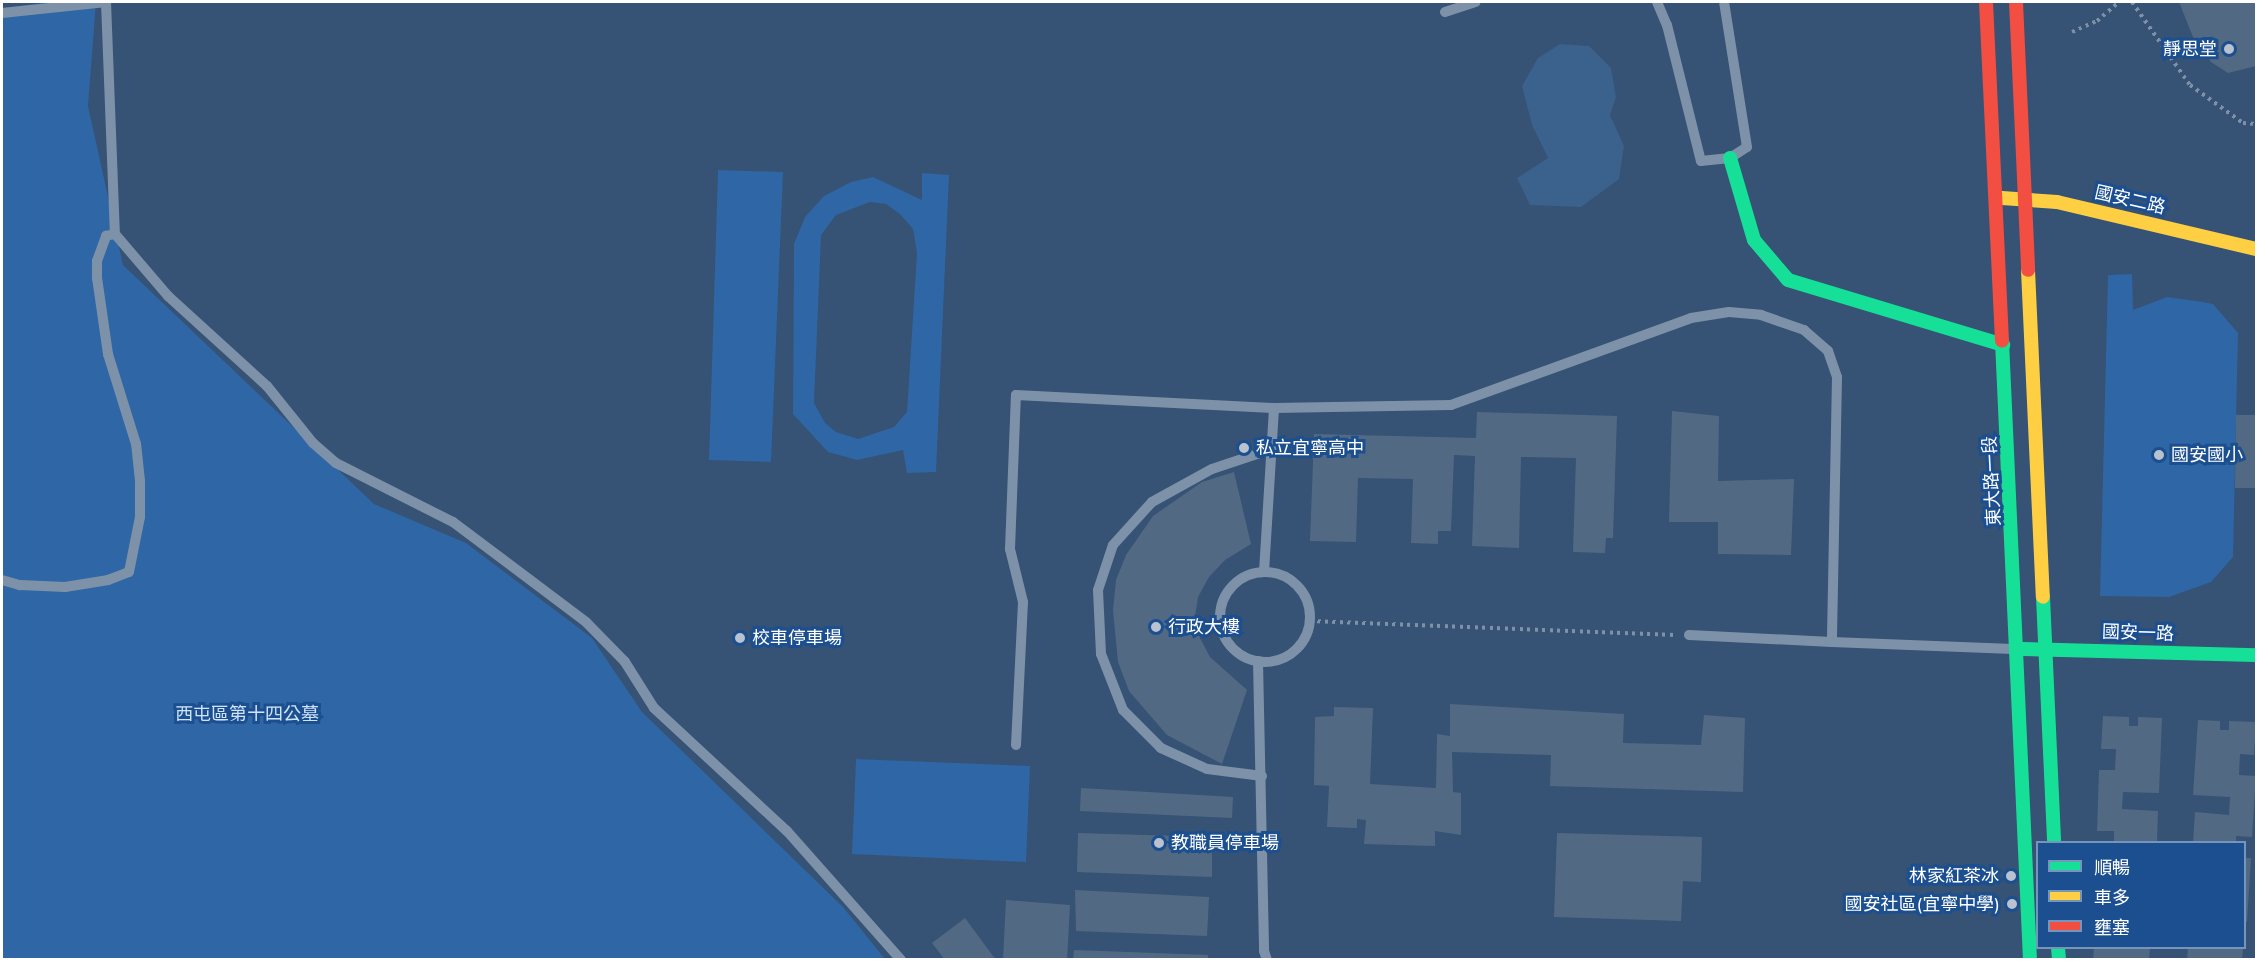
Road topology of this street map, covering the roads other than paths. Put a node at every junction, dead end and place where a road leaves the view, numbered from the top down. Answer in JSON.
{"nodes":[{"id":1,"x":1475,"y":2,"type":"edge"},
{"id":2,"x":1657,"y":2,"type":"edge"},
{"id":3,"x":1724,"y":2,"type":"edge"},
{"id":4,"x":1986,"y":2,"type":"edge"},
{"id":5,"x":2016,"y":2,"type":"edge"},
{"id":6,"x":1445,"y":12,"type":"dead end"},
{"id":7,"x":2,"y":13,"type":"edge"},
{"id":8,"x":1730,"y":158,"type":"junction"},
{"id":9,"x":1995,"y":198,"type":"junction"},
{"id":10,"x":2022,"y":199,"type":"junction"},
{"id":11,"x":116,"y":234,"type":"junction"},
{"id":12,"x":2256,"y":249,"type":"edge"},
{"id":13,"x":2003,"y":345,"type":"junction"},
{"id":14,"x":1274,"y":408,"type":"junction"},
{"id":15,"x":1272,"y":449,"type":"junction"},
{"id":16,"x":1264,"y":572,"type":"junction"},
{"id":17,"x":2,"y":580,"type":"edge"},
{"id":18,"x":1689,"y":635,"type":"road end"},
{"id":19,"x":1832,"y":642,"type":"junction"},
{"id":20,"x":2043,"y":648,"type":"junction"},
{"id":21,"x":2018,"y":649,"type":"junction"},
{"id":22,"x":2256,"y":656,"type":"edge"},
{"id":23,"x":1258,"y":661,"type":"junction"},
{"id":24,"x":1016,"y":745,"type":"dead end"},
{"id":25,"x":1262,"y":776,"type":"junction"},
{"id":26,"x":2054,"y":841,"type":"edge"},
{"id":27,"x":901,"y":960,"type":"edge"},
{"id":28,"x":1268,"y":960,"type":"edge"},
{"id":29,"x":2030,"y":960,"type":"edge"}],
"edges":[{"from":1,"to":6,"type":"lane"},
{"from":2,"to":8,"type":"lane"},
{"from":3,"to":8,"type":"lane"},
{"from":4,"to":9,"type":"street","name":"東大路一段"},
{"from":5,"to":10,"type":"street"},
{"from":7,"to":11,"type":"lane"},
{"from":8,"to":13,"type":"street"},
{"from":9,"to":10,"type":"street","name":"國安二路"},
{"from":9,"to":13,"type":"street","name":"東大路一段"},
{"from":10,"to":12,"type":"street","name":"國安二路"},
{"from":10,"to":20,"type":"street"},
{"from":11,"to":17,"type":"lane"},
{"from":11,"to":27,"type":"lane"},
{"from":13,"to":21,"type":"street","name":"東大路一段"},
{"from":14,"to":15,"type":"lane"},
{"from":14,"to":19,"type":"lane"},
{"from":14,"to":24,"type":"lane"},
{"from":15,"to":16,"type":"lane"},
{"from":15,"to":25,"type":"lane"},
{"from":16,"to":23,"type":"lane"},
{"from":16,"to":23,"type":"lane"},
{"from":18,"to":19,"type":"lane"},
{"from":19,"to":21,"type":"lane"},
{"from":20,"to":21,"type":"street","name":"國安一路"},
{"from":20,"to":22,"type":"street","name":"國安一路"},
{"from":20,"to":26,"type":"street"},
{"from":21,"to":29,"type":"street","name":"東大路一段"},
{"from":23,"to":25,"type":"lane"},
{"from":25,"to":28,"type":"lane"}]}
